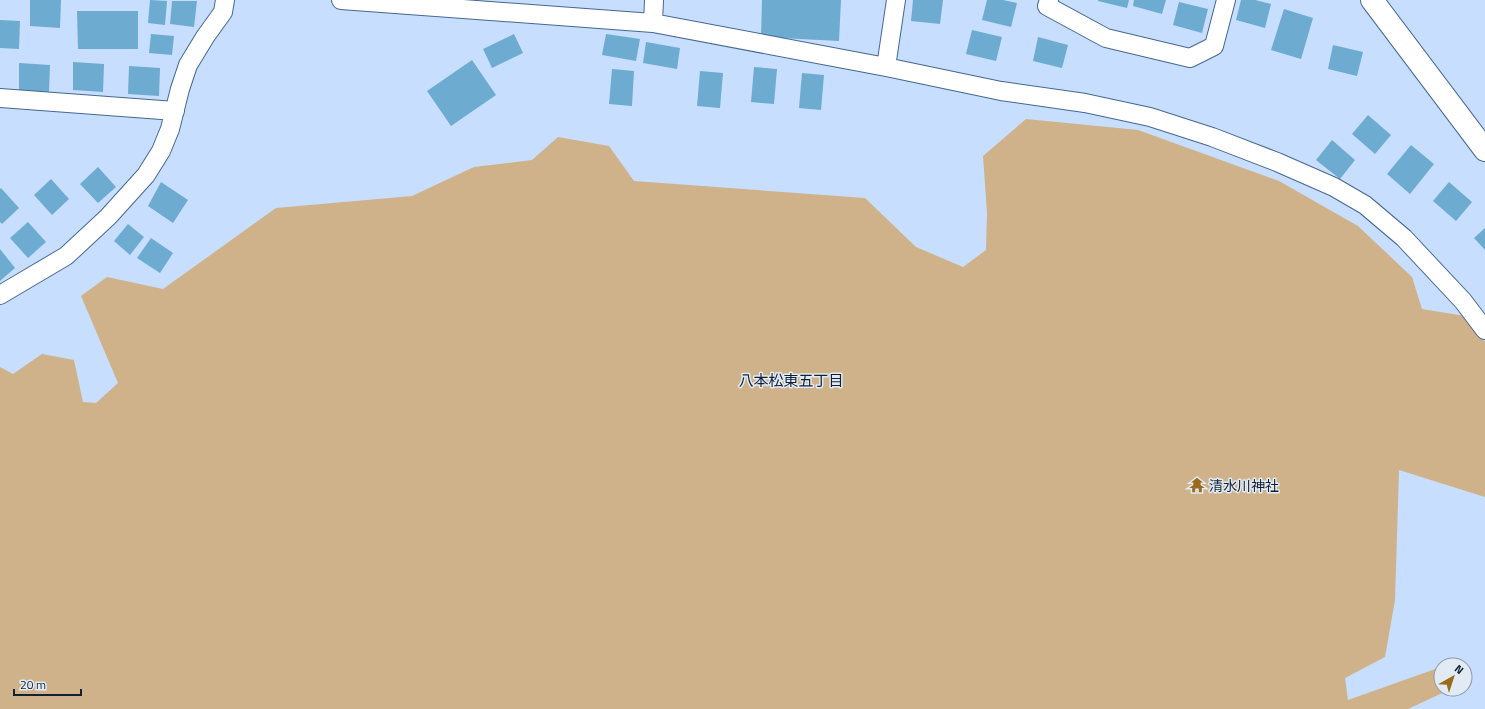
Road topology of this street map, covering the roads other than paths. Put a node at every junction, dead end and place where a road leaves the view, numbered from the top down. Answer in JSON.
{"nodes":[{"id":1,"x":225,"y":0,"type":"edge"},
{"id":2,"x":341,"y":0,"type":"edge"},
{"id":3,"x":654,"y":0,"type":"edge"},
{"id":4,"x":896,"y":0,"type":"edge"},
{"id":5,"x":1049,"y":0,"type":"edge"},
{"id":6,"x":1226,"y":0,"type":"edge"},
{"id":7,"x":1372,"y":0,"type":"edge"},
{"id":8,"x":420,"y":3,"type":"edge"},
{"id":9,"x":653,"y":23,"type":"junction"},
{"id":10,"x":886,"y":67,"type":"junction"},
{"id":11,"x":0,"y":98,"type":"edge"},
{"id":12,"x":175,"y":111,"type":"junction"},
{"id":13,"x":1485,"y":150,"type":"edge"},
{"id":14,"x":0,"y":296,"type":"edge"},
{"id":15,"x":1485,"y":330,"type":"edge"}],
"edges":[{"from":1,"to":12,"type":"street"},
{"from":2,"to":8,"type":"street"},
{"from":3,"to":9,"type":"street"},
{"from":4,"to":10,"type":"street"},
{"from":5,"to":6,"type":"street"},
{"from":7,"to":13,"type":"street"},
{"from":8,"to":9,"type":"street"},
{"from":9,"to":10,"type":"street"},
{"from":10,"to":15,"type":"street"},
{"from":11,"to":12,"type":"street"},
{"from":12,"to":14,"type":"street"}]}
